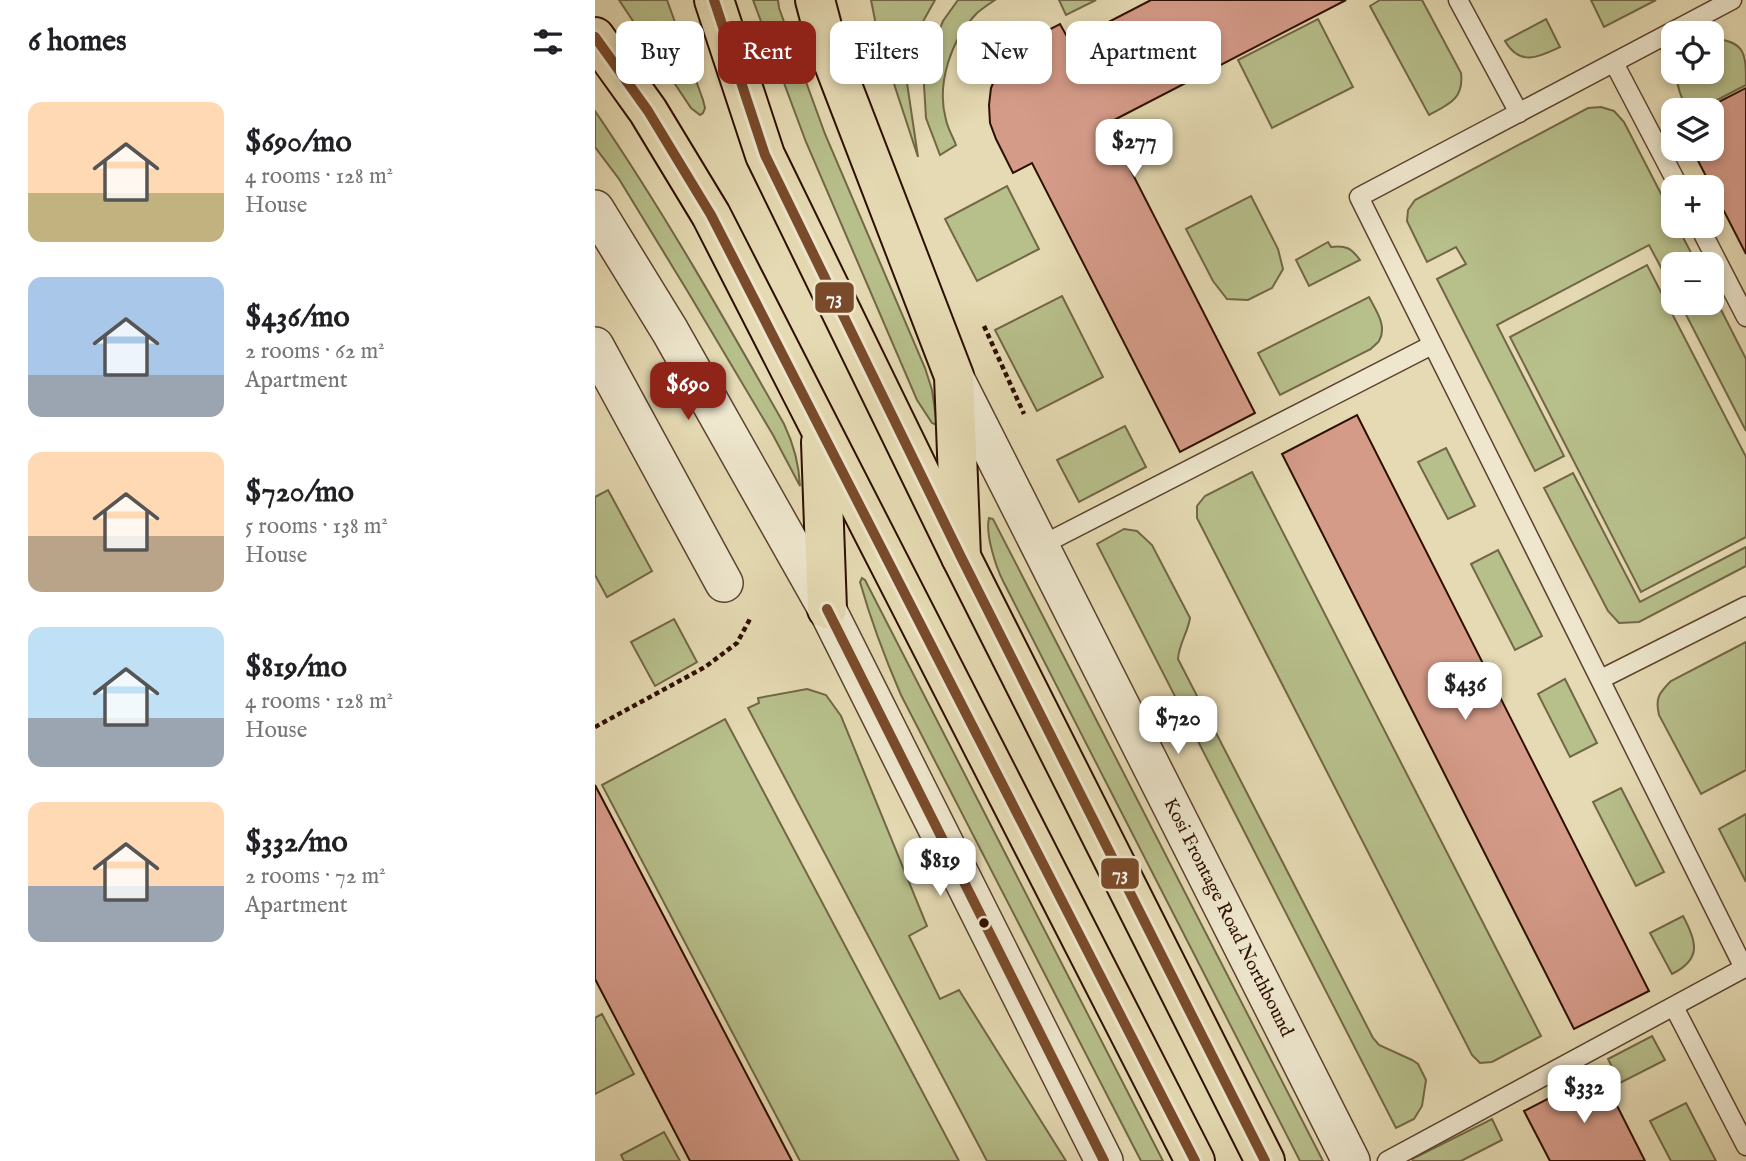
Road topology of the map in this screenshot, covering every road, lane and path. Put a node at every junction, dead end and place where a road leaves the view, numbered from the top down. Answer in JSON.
{"nodes":[{"id":1,"x":714,"y":0,"type":"edge"},
{"id":2,"x":815,"y":0,"type":"edge"},
{"id":3,"x":1458,"y":0,"type":"edge"},
{"id":4,"x":1732,"y":0,"type":"edge"},
{"id":5,"x":595,"y":37,"type":"edge"},
{"id":6,"x":1614,"y":63,"type":"junction"},
{"id":7,"x":1519,"y":113,"type":"junction"},
{"id":8,"x":1673,"y":175,"type":"edge"},
{"id":9,"x":595,"y":209,"type":"edge"},
{"id":10,"x":1705,"y":238,"type":"edge"},
{"id":11,"x":980,"y":317,"type":"dead end"},
{"id":12,"x":1746,"y":317,"type":"edge"},
{"id":13,"x":1432,"y":345,"type":"junction"},
{"id":14,"x":595,"y":346,"type":"edge"},
{"id":15,"x":954,"y":376,"type":"junction"},
{"id":16,"x":1025,"y":416,"type":"dead end"},
{"id":17,"x":821,"y":432,"type":"junction"},
{"id":18,"x":1040,"y":546,"type":"junction"},
{"id":19,"x":961,"y":557,"type":"junction"},
{"id":20,"x":724,"y":583,"type":"dead end"},
{"id":21,"x":1746,"y":606,"type":"edge"},
{"id":22,"x":827,"y":608,"type":"junction"},
{"id":23,"x":1601,"y":679,"type":"junction"},
{"id":24,"x":1745,"y":968,"type":"edge"},
{"id":25,"x":1674,"y":1007,"type":"junction"},
{"id":26,"x":1746,"y":1146,"type":"edge"},
{"id":27,"x":1104,"y":1161,"type":"edge"},
{"id":28,"x":1195,"y":1161,"type":"edge"},
{"id":29,"x":1265,"y":1161,"type":"edge"},
{"id":30,"x":1351,"y":1161,"type":"edge"},
{"id":31,"x":1387,"y":1161,"type":"edge"}],
"edges":[{"from":1,"to":19,"type":"main road"},
{"from":2,"to":15,"type":"main road"},
{"from":3,"to":7,"type":"lane"},
{"from":4,"to":6,"type":"lane"},
{"from":5,"to":17,"type":"main road"},
{"from":6,"to":7,"type":"lane"},
{"from":6,"to":8,"type":"lane"},
{"from":7,"to":13,"type":"lane"},
{"from":9,"to":22,"type":"street"},
{"from":10,"to":12,"type":"lane"},
{"from":11,"to":16,"type":"path"},
{"from":13,"to":18,"type":"lane"},
{"from":13,"to":23,"type":"lane"},
{"from":14,"to":20,"type":"street"},
{"from":15,"to":18,"type":"street","name":"Kosi Frontage Road Northbound"},
{"from":15,"to":19,"type":"main road"},
{"from":17,"to":22,"type":"main road"},
{"from":17,"to":28,"type":"main road"},
{"from":18,"to":30,"type":"street","name":"Kosi Frontage Road Northbound"},
{"from":19,"to":29,"type":"main road"},
{"from":21,"to":23,"type":"lane"},
{"from":22,"to":27,"type":"street"},
{"from":23,"to":24,"type":"lane"},
{"from":24,"to":25,"type":"lane"},
{"from":25,"to":26,"type":"lane"},
{"from":25,"to":31,"type":"lane"}]}
